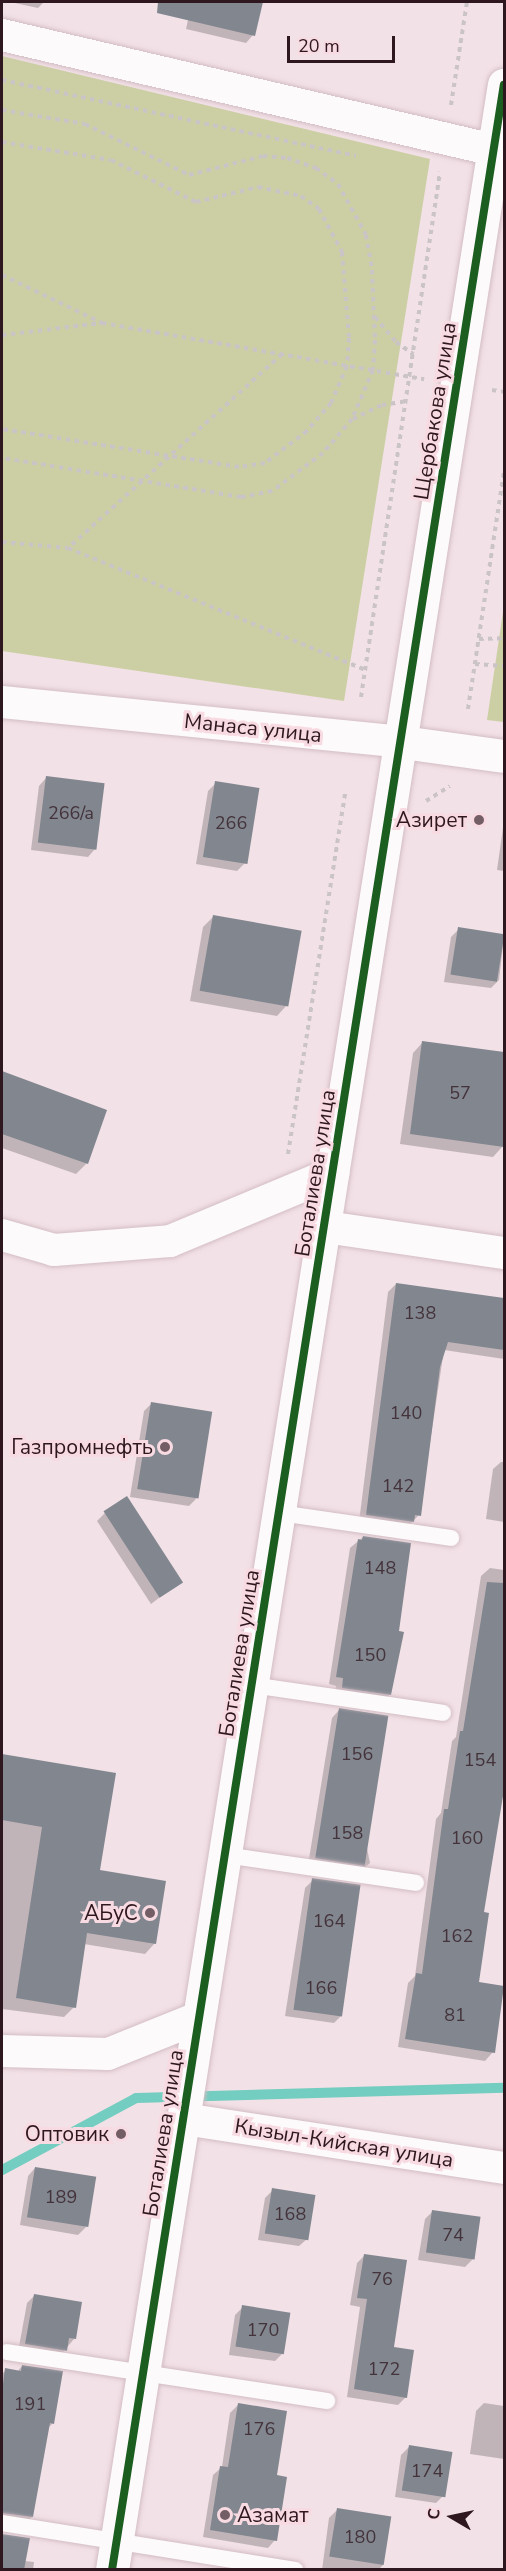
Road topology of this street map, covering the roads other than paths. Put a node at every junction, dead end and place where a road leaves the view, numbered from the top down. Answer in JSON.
{"nodes":[{"id":1,"x":2,"y":35,"type":"edge"},
{"id":2,"x":504,"y":85,"type":"edge"},
{"id":3,"x":499,"y":150,"type":"edge"},
{"id":4,"x":2,"y":702,"type":"edge"},
{"id":5,"x":402,"y":742,"type":"junction"},
{"id":6,"x":504,"y":756,"type":"edge"},
{"id":7,"x":333,"y":1173,"type":"junction"},
{"id":8,"x":325,"y":1227,"type":"junction"},
{"id":9,"x":2,"y":1235,"type":"edge"},
{"id":10,"x":504,"y":1253,"type":"edge"},
{"id":11,"x":280,"y":1513,"type":"junction"},
{"id":12,"x":451,"y":1538,"type":"dead end"},
{"id":13,"x":252,"y":1685,"type":"junction"},
{"id":14,"x":443,"y":1713,"type":"dead end"},
{"id":15,"x":225,"y":1855,"type":"junction"},
{"id":16,"x":416,"y":1883,"type":"dead end"},
{"id":17,"x":200,"y":2017,"type":"junction"},
{"id":18,"x":2,"y":2051,"type":"edge"},
{"id":19,"x":184,"y":2119,"type":"junction"},
{"id":20,"x":504,"y":2168,"type":"edge"},
{"id":21,"x":7,"y":2352,"type":"dead end"},
{"id":22,"x":143,"y":2373,"type":"junction"},
{"id":23,"x":327,"y":2401,"type":"dead end"},
{"id":24,"x":2,"y":2523,"type":"edge"},
{"id":25,"x":114,"y":2555,"type":"edge"},
{"id":26,"x":296,"y":2570,"type":"edge"}],
"edges":[{"from":1,"to":3,"type":"street"},
{"from":2,"to":3,"type":"street","name":"Щербакова улица"},
{"from":3,"to":5,"type":"street","name":"Щербакова улица"},
{"from":4,"to":5,"type":"street","name":"Манаса улица"},
{"from":5,"to":6,"type":"street","name":"Манаса улица"},
{"from":5,"to":7,"type":"street","name":"Боталиева улица"},
{"from":7,"to":8,"type":"street","name":"Боталиева улица"},
{"from":7,"to":9,"type":"street"},
{"from":8,"to":10,"type":"street"},
{"from":8,"to":11,"type":"street","name":"Боталиева улица"},
{"from":11,"to":12,"type":"lane"},
{"from":11,"to":13,"type":"street","name":"Боталиева улица"},
{"from":13,"to":14,"type":"lane"},
{"from":13,"to":15,"type":"street","name":"Боталиева улица"},
{"from":15,"to":16,"type":"lane"},
{"from":15,"to":17,"type":"street","name":"Боталиева улица"},
{"from":17,"to":18,"type":"street"},
{"from":17,"to":19,"type":"street","name":"Боталиева улица"},
{"from":19,"to":20,"type":"street","name":"Кызыл-Кийская улица"},
{"from":19,"to":22,"type":"street","name":"Боталиева улица"},
{"from":21,"to":22,"type":"lane"},
{"from":22,"to":23,"type":"lane"},
{"from":22,"to":25,"type":"street","name":"Боталиева улица"},
{"from":24,"to":25,"type":"lane"},
{"from":25,"to":26,"type":"lane"}]}
